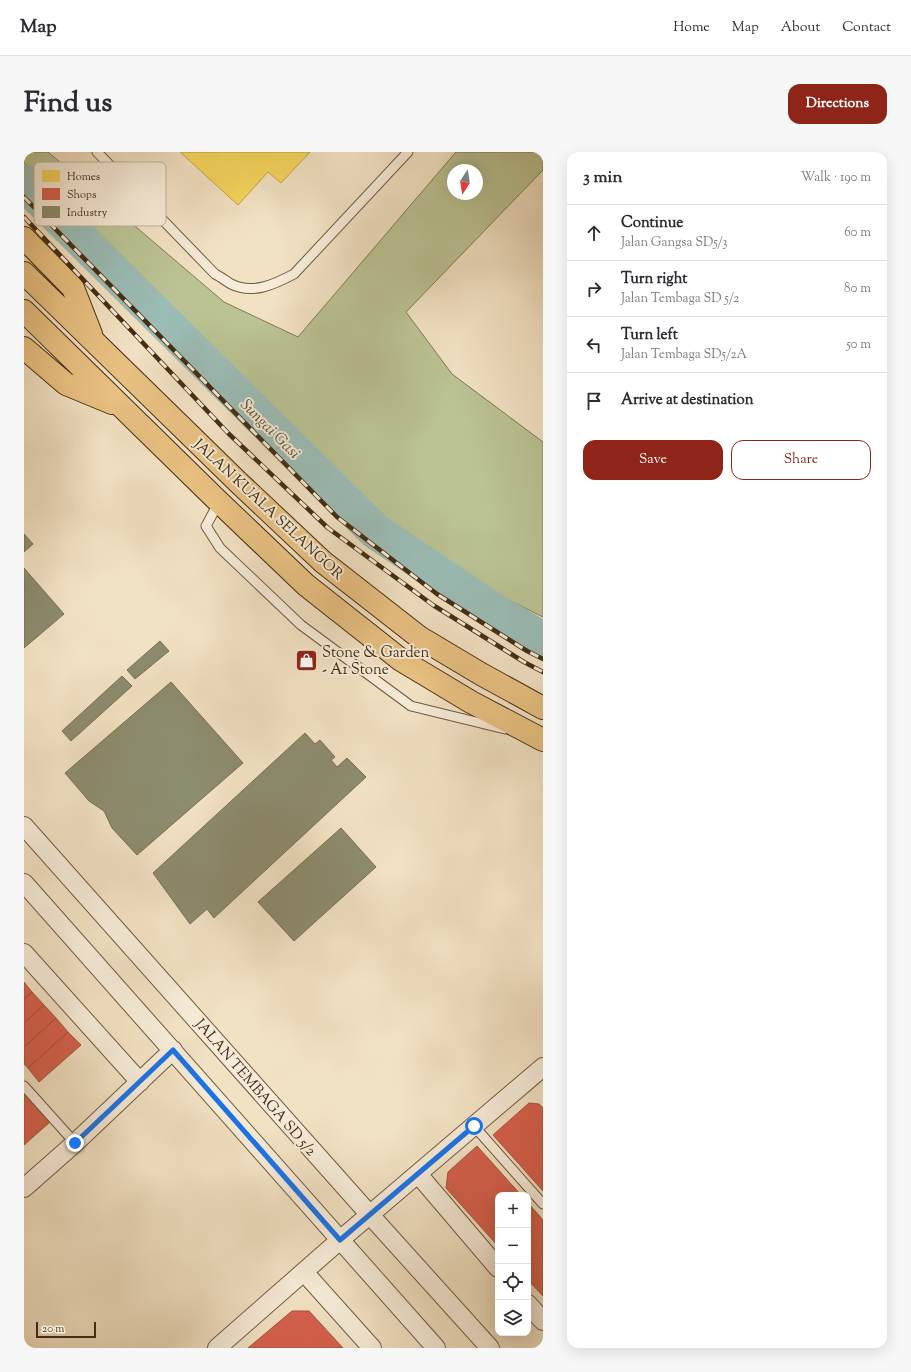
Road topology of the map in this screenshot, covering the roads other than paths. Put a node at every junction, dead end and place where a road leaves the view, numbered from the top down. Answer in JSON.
{"nodes":[{"id":1,"x":97,"y":152,"type":"edge"},
{"id":2,"x":408,"y":152,"type":"edge"},
{"id":3,"x":107,"y":162,"type":"edge"},
{"id":4,"x":166,"y":223,"type":"edge"},
{"id":5,"x":24,"y":238,"type":"edge"},
{"id":6,"x":24,"y":273,"type":"edge"},
{"id":7,"x":24,"y":311,"type":"edge"},
{"id":8,"x":95,"y":342,"type":"junction"},
{"id":9,"x":24,"y":348,"type":"edge"},
{"id":10,"x":122,"y":408,"type":"junction"},
{"id":11,"x":219,"y":502,"type":"junction"},
{"id":12,"x":543,"y":708,"type":"edge"},
{"id":13,"x":539,"y":739,"type":"edge"},
{"id":14,"x":24,"y":826,"type":"edge"},
{"id":15,"x":24,"y":883,"type":"edge"},
{"id":16,"x":24,"y":953,"type":"edge"},
{"id":17,"x":173,"y":1050,"type":"junction"},
{"id":18,"x":542,"y":1070,"type":"edge"},
{"id":19,"x":140,"y":1082,"type":"junction"},
{"id":20,"x":24,"y":1086,"type":"edge"},
{"id":21,"x":474,"y":1126,"type":"junction"},
{"id":22,"x":75,"y":1143,"type":"junction"},
{"id":23,"x":418,"y":1174,"type":"junction"},
{"id":24,"x":24,"y":1188,"type":"edge"},
{"id":25,"x":543,"y":1204,"type":"edge"},
{"id":26,"x":370,"y":1216,"type":"junction"},
{"id":27,"x":340,"y":1240,"type":"junction"},
{"id":28,"x":495,"y":1264,"type":"edge"},
{"id":29,"x":304,"y":1272,"type":"junction"},
{"id":30,"x":531,"y":1308,"type":"edge"},
{"id":31,"x":543,"y":1322,"type":"edge"},
{"id":32,"x":225,"y":1346,"type":"edge"},
{"id":33,"x":372,"y":1348,"type":"edge"},
{"id":34,"x":436,"y":1348,"type":"edge"},
{"id":35,"x":490,"y":1348,"type":"edge"}],
"edges":[{"from":1,"to":3,"type":"lane"},
{"from":2,"to":4,"type":"lane"},
{"from":5,"to":8,"type":"highway"},
{"from":6,"to":8,"type":"highway","name":"JALAN KUALA SELANGOR"},
{"from":7,"to":10,"type":"highway","name":"JALAN KUALA SELANGOR"},
{"from":8,"to":12,"type":"highway","name":"JALAN KUALA SELANGOR"},
{"from":9,"to":10,"type":"highway"},
{"from":10,"to":11,"type":"highway","name":"JALAN KUALA SELANGOR"},
{"from":11,"to":13,"type":"highway","name":"JALAN KUALA SELANGOR"},
{"from":11,"to":13,"type":"lane"},
{"from":14,"to":26,"type":"street","name":"JALAN TEMBAGA SD 5/2"},
{"from":15,"to":17,"type":"street"},
{"from":16,"to":19,"type":"street"},
{"from":17,"to":19,"type":"street"},
{"from":17,"to":27,"type":"street"},
{"from":18,"to":21,"type":"street"},
{"from":19,"to":22,"type":"street"},
{"from":20,"to":22,"type":"lane"},
{"from":21,"to":23,"type":"street"},
{"from":21,"to":25,"type":"lane"},
{"from":22,"to":24,"type":"street"},
{"from":23,"to":26,"type":"street"},
{"from":23,"to":28,"type":"street"},
{"from":26,"to":27,"type":"street"},
{"from":26,"to":35,"type":"street","name":"JALAN TEMBAGA SD 5/2"},
{"from":27,"to":29,"type":"street"},
{"from":27,"to":34,"type":"street"},
{"from":29,"to":32,"type":"street"},
{"from":29,"to":33,"type":"street"},
{"from":30,"to":31,"type":"street"}]}
